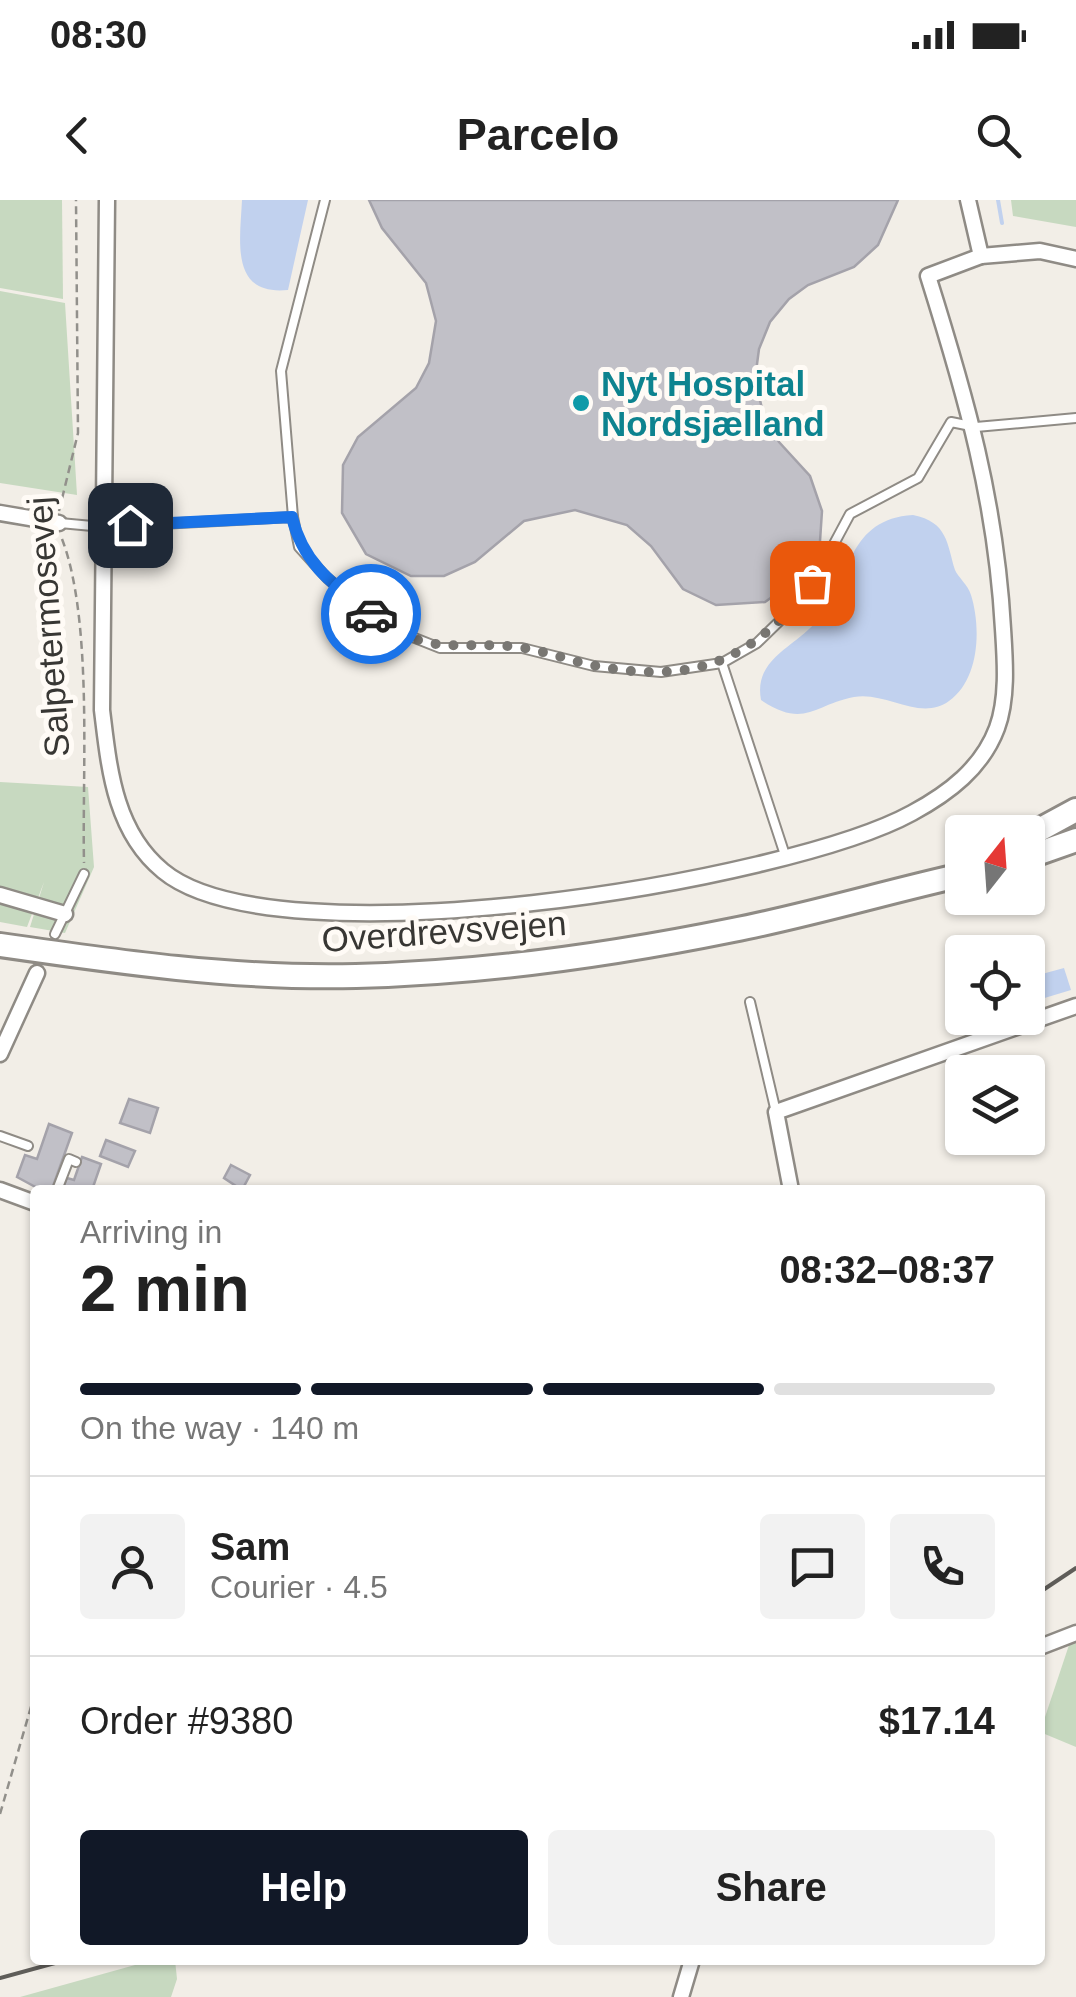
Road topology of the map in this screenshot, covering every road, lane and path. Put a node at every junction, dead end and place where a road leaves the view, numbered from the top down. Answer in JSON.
{"nodes":[{"id":1,"x":76,"y":200,"type":"edge"},
{"id":2,"x":107,"y":200,"type":"edge"},
{"id":3,"x":325,"y":200,"type":"edge"},
{"id":4,"x":968,"y":200,"type":"edge"},
{"id":5,"x":982,"y":256,"type":"junction"},
{"id":6,"x":1076,"y":259,"type":"edge"},
{"id":7,"x":1076,"y":418,"type":"edge"},
{"id":8,"x":976,"y":427,"type":"junction"},
{"id":9,"x":0,"y":514,"type":"edge"},
{"id":10,"x":292,"y":517,"type":"junction"},
{"id":11,"x":60,"y":523,"type":"junction"},
{"id":12,"x":102,"y":528,"type":"junction"},
{"id":13,"x":722,"y":663,"type":"junction"},
{"id":14,"x":1076,"y":810,"type":"edge"},
{"id":15,"x":1045,"y":827,"type":"edge"},
{"id":16,"x":1076,"y":840,"type":"edge"},
{"id":17,"x":1045,"y":851,"type":"edge"},
{"id":18,"x":786,"y":858,"type":"junction"},
{"id":19,"x":945,"y":869,"type":"edge"},
{"id":20,"x":84,"y":874,"type":"joint"},
{"id":21,"x":945,"y":878,"type":"edge"},
{"id":22,"x":888,"y":891,"type":"junction"},
{"id":23,"x":0,"y":895,"type":"edge"},
{"id":24,"x":65,"y":914,"type":"junction"},
{"id":25,"x":55,"y":934,"type":"dead end"},
{"id":26,"x":0,"y":945,"type":"edge"},
{"id":27,"x":37,"y":973,"type":"dead end"},
{"id":28,"x":750,"y":1002,"type":"dead end"},
{"id":29,"x":1076,"y":1006,"type":"edge"},
{"id":30,"x":0,"y":1054,"type":"edge"},
{"id":31,"x":776,"y":1112,"type":"junction"},
{"id":32,"x":0,"y":1136,"type":"edge"},
{"id":33,"x":28,"y":1146,"type":"dead end"},
{"id":34,"x":76,"y":1162,"type":"dead end"},
{"id":35,"x":59,"y":1185,"type":"edge"},
{"id":36,"x":790,"y":1185,"type":"edge"},
{"id":37,"x":0,"y":1190,"type":"edge"},
{"id":38,"x":30,"y":1202,"type":"edge"},
{"id":39,"x":1076,"y":1633,"type":"edge"},
{"id":40,"x":1045,"y":1646,"type":"edge"},
{"id":41,"x":30,"y":1710,"type":"edge"},
{"id":42,"x":0,"y":1814,"type":"edge"},
{"id":43,"x":691,"y":1965,"type":"edge"},
{"id":44,"x":681,"y":1997,"type":"edge"}],
"edges":[{"from":1,"to":11,"type":"path","name":"Salpetermosevej"},
{"from":2,"to":12,"type":"street"},
{"from":3,"to":10,"type":"lane"},
{"from":4,"to":5,"type":"street"},
{"from":5,"to":6,"type":"street"},
{"from":5,"to":8,"type":"street"},
{"from":7,"to":8,"type":"lane"},
{"from":8,"to":13,"type":"lane"},
{"from":8,"to":18,"type":"street"},
{"from":9,"to":11,"type":"street"},
{"from":10,"to":12,"type":"lane"},
{"from":10,"to":13,"type":"lane"},
{"from":11,"to":12,"type":"lane"},
{"from":11,"to":20,"type":"path","name":"Salpetermosevej"},
{"from":12,"to":18,"type":"street"},
{"from":13,"to":18,"type":"lane"},
{"from":14,"to":15,"type":"main road"},
{"from":16,"to":17,"type":"main road"},
{"from":19,"to":22,"type":"main road","name":"Overdrevsvejen"},
{"from":20,"to":24,"type":"lane"},
{"from":21,"to":22,"type":"main road","name":"Overdrevsvejen"},
{"from":22,"to":26,"type":"main road","name":"Overdrevsvejen"},
{"from":23,"to":24,"type":"street"},
{"from":24,"to":25,"type":"lane"},
{"from":27,"to":30,"type":"street"},
{"from":28,"to":31,"type":"lane"},
{"from":29,"to":31,"type":"street"},
{"from":31,"to":36,"type":"street"},
{"from":32,"to":33,"type":"lane"},
{"from":34,"to":35,"type":"lane"},
{"from":37,"to":38,"type":"street"},
{"from":39,"to":40,"type":"street"},
{"from":41,"to":42,"type":"path"},
{"from":43,"to":44,"type":"street"}]}
